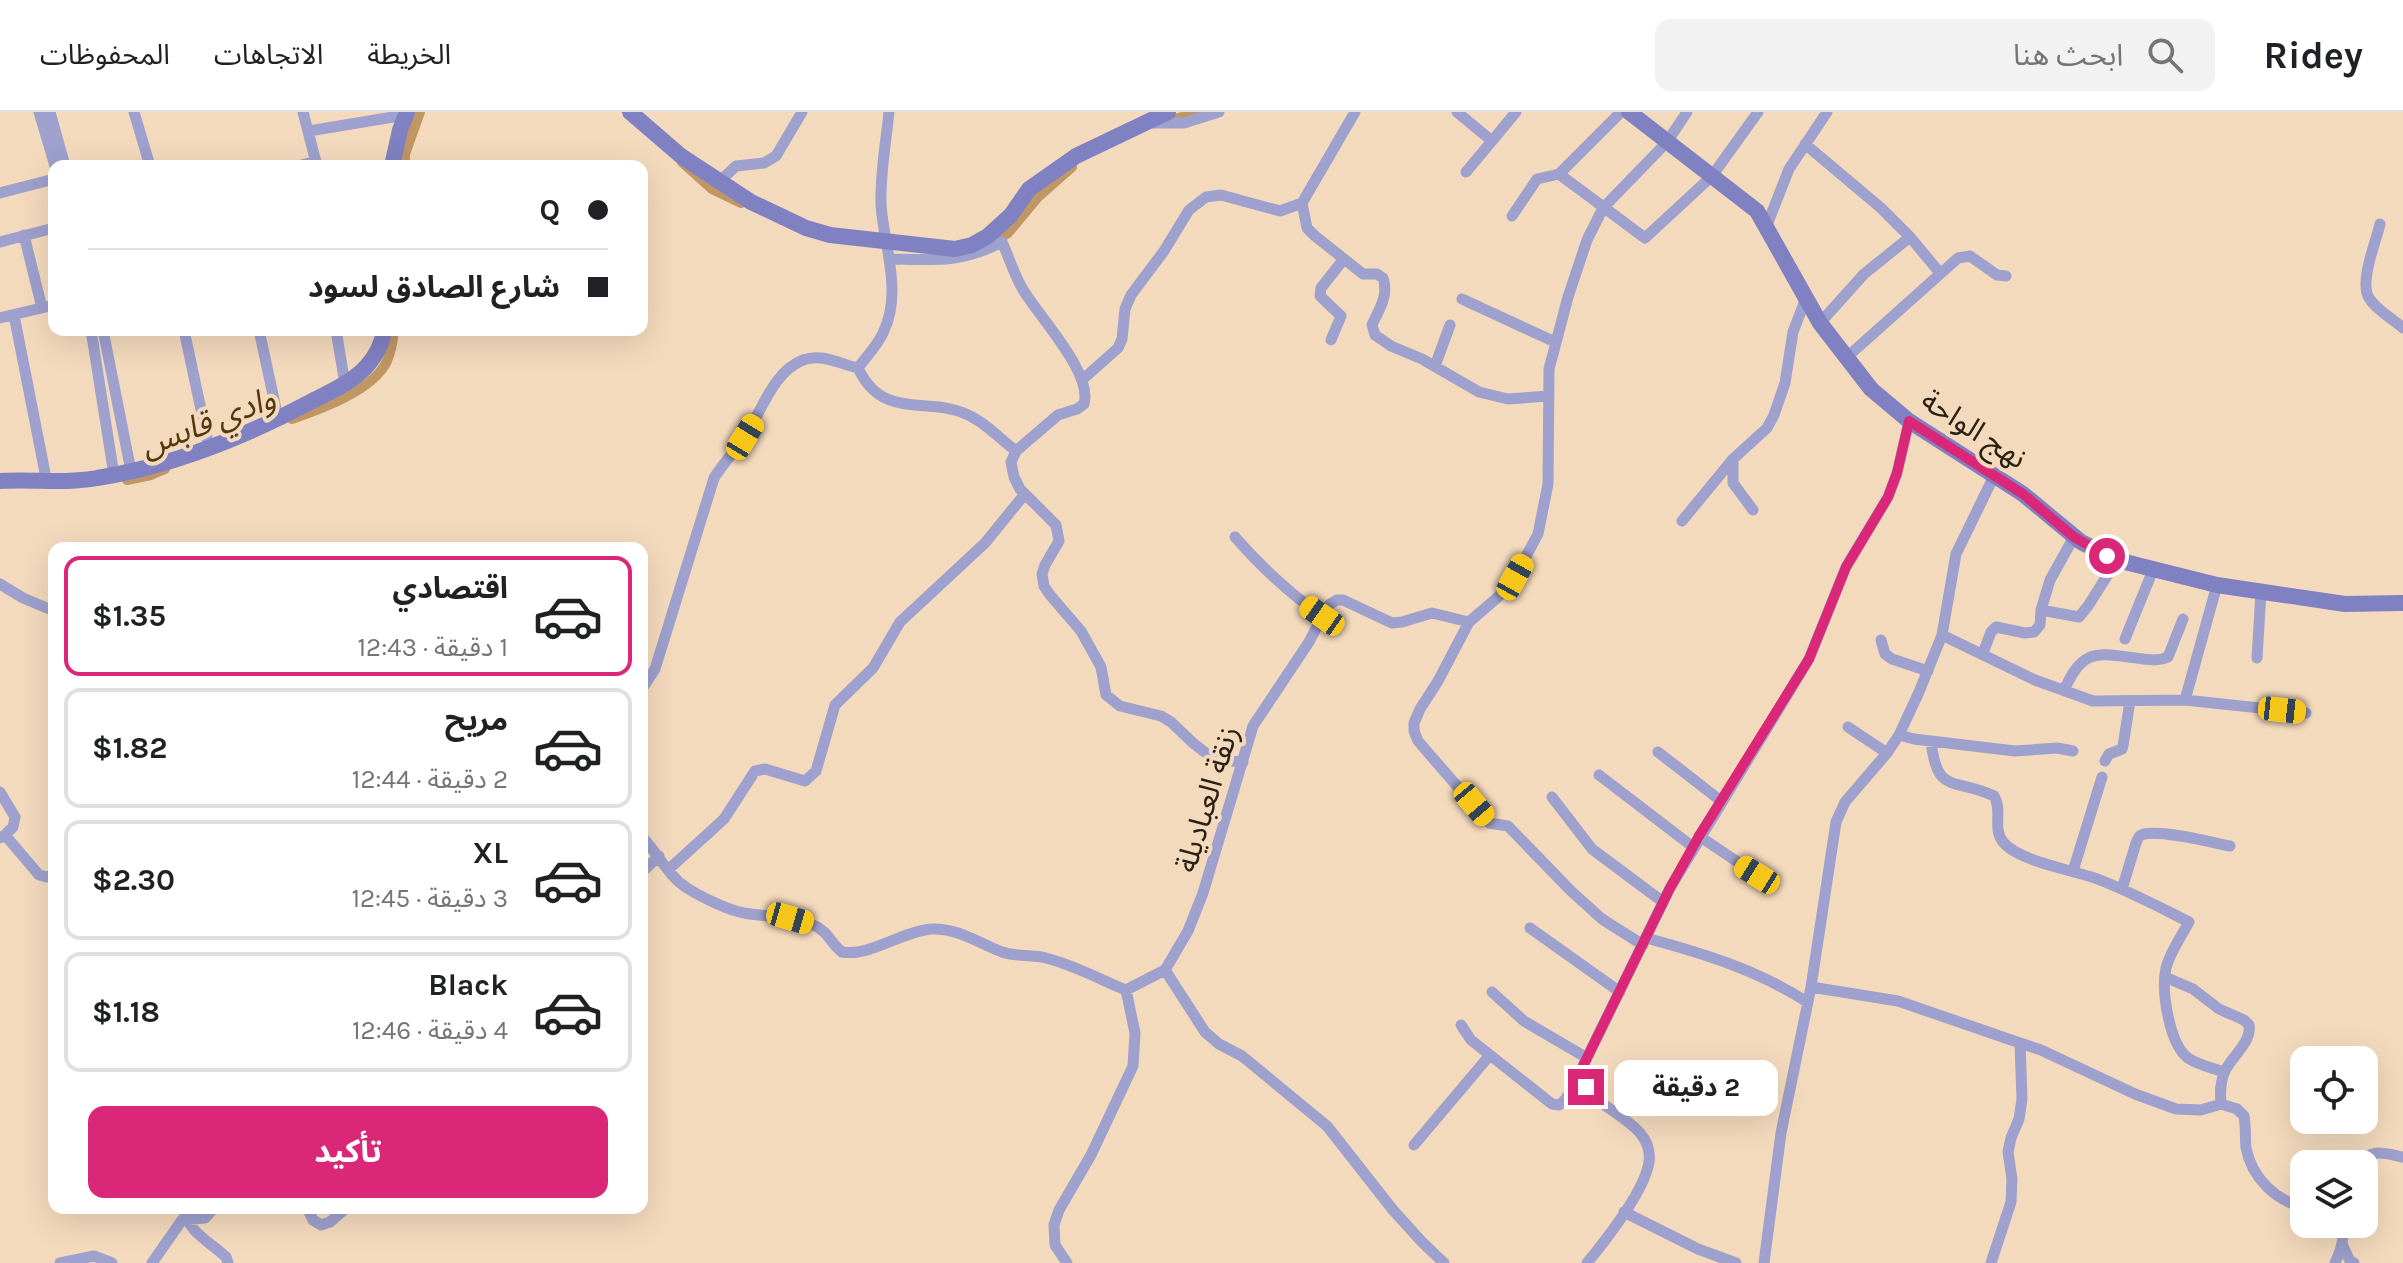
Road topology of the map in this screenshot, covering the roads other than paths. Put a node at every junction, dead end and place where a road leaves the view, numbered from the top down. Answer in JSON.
{"nodes":[{"id":1,"x":39,"y":112,"type":"edge"},
{"id":2,"x":50,"y":112,"type":"edge"},
{"id":3,"x":134,"y":112,"type":"edge"},
{"id":4,"x":303,"y":112,"type":"edge"},
{"id":5,"x":630,"y":112,"type":"edge"},
{"id":6,"x":802,"y":112,"type":"edge"},
{"id":7,"x":889,"y":112,"type":"edge"},
{"id":8,"x":1168,"y":112,"type":"edge"},
{"id":9,"x":1219,"y":112,"type":"edge"},
{"id":10,"x":1355,"y":112,"type":"edge"},
{"id":11,"x":1457,"y":112,"type":"edge"},
{"id":12,"x":1516,"y":112,"type":"edge"},
{"id":13,"x":1621,"y":112,"type":"edge"},
{"id":14,"x":1629,"y":112,"type":"edge"},
{"id":15,"x":1687,"y":112,"type":"edge"},
{"id":16,"x":1758,"y":112,"type":"edge"},
{"id":17,"x":1827,"y":112,"type":"edge"},
{"id":18,"x":406,"y":114,"type":"edge"},
{"id":19,"x":1149,"y":123,"type":"junction"},
{"id":20,"x":309,"y":131,"type":"junction"},
{"id":21,"x":1492,"y":141,"type":"junction"},
{"id":22,"x":1667,"y":142,"type":"junction"},
{"id":23,"x":1805,"y":144,"type":"junction"},
{"id":24,"x":53,"y":160,"type":"edge"},
{"id":25,"x":63,"y":160,"type":"edge"},
{"id":26,"x":148,"y":160,"type":"edge"},
{"id":27,"x":316,"y":160,"type":"edge"},
{"id":28,"x":394,"y":160,"type":"edge"},
{"id":29,"x":1466,"y":172,"type":"dead end"},
{"id":30,"x":1559,"y":174,"type":"junction"},
{"id":31,"x":1712,"y":176,"type":"junction"},
{"id":32,"x":48,"y":181,"type":"edge"},
{"id":33,"x":720,"y":181,"type":"junction"},
{"id":34,"x":0,"y":193,"type":"edge"},
{"id":35,"x":1302,"y":203,"type":"junction"},
{"id":36,"x":1603,"y":208,"type":"junction"},
{"id":37,"x":1512,"y":216,"type":"dead end"},
{"id":38,"x":2380,"y":224,"type":"dead end"},
{"id":39,"x":1767,"y":225,"type":"junction"},
{"id":40,"x":48,"y":229,"type":"edge"},
{"id":41,"x":24,"y":235,"type":"junction"},
{"id":42,"x":1910,"y":237,"type":"junction"},
{"id":43,"x":886,"y":241,"type":"junction"},
{"id":44,"x":0,"y":242,"type":"edge"},
{"id":45,"x":891,"y":259,"type":"junction"},
{"id":46,"x":1343,"y":260,"type":"junction"},
{"id":47,"x":1940,"y":273,"type":"junction"},
{"id":48,"x":2006,"y":276,"type":"dead end"},
{"id":49,"x":1806,"y":298,"type":"junction"},
{"id":50,"x":1462,"y":299,"type":"dead end"},
{"id":51,"x":48,"y":307,"type":"edge"},
{"id":52,"x":14,"y":315,"type":"junction"},
{"id":53,"x":0,"y":318,"type":"edge"},
{"id":54,"x":1820,"y":323,"type":"junction"},
{"id":55,"x":1450,"y":325,"type":"dead end"},
{"id":56,"x":2403,"y":328,"type":"edge"},
{"id":57,"x":92,"y":336,"type":"edge"},
{"id":58,"x":104,"y":336,"type":"edge"},
{"id":59,"x":185,"y":336,"type":"edge"},
{"id":60,"x":260,"y":336,"type":"edge"},
{"id":61,"x":337,"y":336,"type":"edge"},
{"id":62,"x":383,"y":336,"type":"edge"},
{"id":63,"x":1331,"y":340,"type":"dead end"},
{"id":64,"x":1555,"y":342,"type":"junction"},
{"id":65,"x":1846,"y":358,"type":"junction"},
{"id":66,"x":1435,"y":366,"type":"junction"},
{"id":67,"x":858,"y":368,"type":"junction"},
{"id":68,"x":1082,"y":380,"type":"junction"},
{"id":69,"x":345,"y":384,"type":"junction"},
{"id":70,"x":1548,"y":396,"type":"junction"},
{"id":71,"x":278,"y":418,"type":"junction"},
{"id":72,"x":1909,"y":421,"type":"junction"},
{"id":73,"x":209,"y":447,"type":"junction"},
{"id":74,"x":1016,"y":451,"type":"junction"},
{"id":75,"x":1733,"y":459,"type":"junction"},
{"id":76,"x":122,"y":473,"type":"junction"},
{"id":77,"x":1994,"y":476,"type":"junction"},
{"id":78,"x":0,"y":481,"type":"edge"},
{"id":79,"x":47,"y":483,"type":"junction"},
{"id":80,"x":1024,"y":495,"type":"junction"},
{"id":81,"x":1753,"y":510,"type":"dead end"},
{"id":82,"x":1682,"y":521,"type":"dead end"},
{"id":83,"x":1235,"y":537,"type":"dead end"},
{"id":84,"x":2074,"y":537,"type":"junction"},
{"id":85,"x":2117,"y":560,"type":"junction"},
{"id":86,"x":2153,"y":570,"type":"junction"},
{"id":87,"x":0,"y":584,"type":"edge"},
{"id":88,"x":2217,"y":585,"type":"junction"},
{"id":89,"x":2261,"y":592,"type":"junction"},
{"id":90,"x":2403,"y":603,"type":"edge"},
{"id":91,"x":48,"y":608,"type":"edge"},
{"id":92,"x":2041,"y":610,"type":"junction"},
{"id":93,"x":1322,"y":616,"type":"junction"},
{"id":94,"x":2183,"y":619,"type":"dead end"},
{"id":95,"x":1469,"y":622,"type":"junction"},
{"id":96,"x":1942,"y":635,"type":"junction"},
{"id":97,"x":2125,"y":639,"type":"dead end"},
{"id":98,"x":1881,"y":640,"type":"dead end"},
{"id":99,"x":1983,"y":653,"type":"junction"},
{"id":100,"x":2257,"y":658,"type":"dead end"},
{"id":101,"x":1928,"y":671,"type":"junction"},
{"id":102,"x":648,"y":680,"type":"edge"},
{"id":103,"x":2064,"y":691,"type":"junction"},
{"id":104,"x":2185,"y":700,"type":"junction"},
{"id":105,"x":2130,"y":701,"type":"junction"},
{"id":106,"x":2306,"y":713,"type":"dead end"},
{"id":107,"x":1848,"y":727,"type":"dead end"},
{"id":108,"x":1899,"y":735,"type":"junction"},
{"id":109,"x":1931,"y":741,"type":"junction"},
{"id":110,"x":2073,"y":751,"type":"dead end"},
{"id":111,"x":1658,"y":752,"type":"dead end"},
{"id":112,"x":1887,"y":753,"type":"junction"},
{"id":113,"x":2105,"y":761,"type":"dead end"},
{"id":114,"x":1243,"y":762,"type":"junction"},
{"id":115,"x":1599,"y":775,"type":"dead end"},
{"id":116,"x":2102,"y":777,"type":"dead end"},
{"id":117,"x":0,"y":792,"type":"edge"},
{"id":118,"x":1552,"y":797,"type":"dead end"},
{"id":119,"x":1721,"y":801,"type":"junction"},
{"id":120,"x":3,"y":836,"type":"edge"},
{"id":121,"x":1696,"y":842,"type":"junction"},
{"id":122,"x":648,"y":844,"type":"edge"},
{"id":123,"x":2230,"y":846,"type":"dead end"},
{"id":124,"x":659,"y":856,"type":"junction"},
{"id":125,"x":648,"y":866,"type":"edge"},
{"id":126,"x":669,"y":869,"type":"junction"},
{"id":127,"x":2073,"y":871,"type":"junction"},
{"id":128,"x":1757,"y":875,"type":"dead end"},
{"id":129,"x":48,"y":877,"type":"edge"},
{"id":130,"x":2122,"y":889,"type":"junction"},
{"id":131,"x":1663,"y":902,"type":"junction"},
{"id":132,"x":1530,"y":928,"type":"dead end"},
{"id":133,"x":1644,"y":942,"type":"junction"},
{"id":134,"x":1165,"y":970,"type":"junction"},
{"id":135,"x":2165,"y":977,"type":"junction"},
{"id":136,"x":1811,"y":987,"type":"junction"},
{"id":137,"x":1126,"y":990,"type":"junction"},
{"id":138,"x":1492,"y":992,"type":"dead end"},
{"id":139,"x":1620,"y":992,"type":"junction"},
{"id":140,"x":1807,"y":1002,"type":"junction"},
{"id":141,"x":1461,"y":1025,"type":"dead end"},
{"id":142,"x":2020,"y":1043,"type":"junction"},
{"id":143,"x":1490,"y":1055,"type":"junction"},
{"id":144,"x":1587,"y":1058,"type":"junction"},
{"id":145,"x":2224,"y":1072,"type":"junction"},
{"id":146,"x":1582,"y":1077,"type":"junction"},
{"id":147,"x":2221,"y":1104,"type":"junction"},
{"id":148,"x":1414,"y":1145,"type":"dead end"},
{"id":149,"x":2378,"y":1153,"type":"edge"},
{"id":150,"x":2403,"y":1157,"type":"edge"},
{"id":151,"x":2290,"y":1204,"type":"edge"},
{"id":152,"x":1624,"y":1212,"type":"junction"},
{"id":153,"x":184,"y":1214,"type":"edge"},
{"id":154,"x":185,"y":1214,"type":"edge"},
{"id":155,"x":188,"y":1214,"type":"edge"},
{"id":156,"x":209,"y":1214,"type":"edge"},
{"id":157,"x":310,"y":1214,"type":"edge"},
{"id":158,"x":339,"y":1214,"type":"edge"},
{"id":159,"x":2343,"y":1238,"type":"edge"},
{"id":160,"x":2342,"y":1244,"type":"junction"},
{"id":161,"x":60,"y":1263,"type":"edge"},
{"id":162,"x":112,"y":1263,"type":"edge"},
{"id":163,"x":152,"y":1263,"type":"edge"},
{"id":164,"x":228,"y":1263,"type":"edge"},
{"id":165,"x":1067,"y":1263,"type":"edge"},
{"id":166,"x":1444,"y":1263,"type":"edge"},
{"id":167,"x":1587,"y":1263,"type":"edge"},
{"id":168,"x":1736,"y":1263,"type":"edge"},
{"id":169,"x":1764,"y":1263,"type":"edge"},
{"id":170,"x":1991,"y":1263,"type":"edge"},
{"id":171,"x":2335,"y":1263,"type":"edge"},
{"id":172,"x":2354,"y":1263,"type":"edge"}],
"edges":[{"from":1,"to":24,"type":"street"},
{"from":2,"to":25,"type":"street"},
{"from":3,"to":26,"type":"street"},
{"from":4,"to":20,"type":"street"},
{"from":5,"to":33,"type":"street"},
{"from":6,"to":33,"type":"street"},
{"from":7,"to":43,"type":"street"},
{"from":8,"to":19,"type":"street"},
{"from":9,"to":19,"type":"street"},
{"from":10,"to":35,"type":"street"},
{"from":11,"to":21,"type":"street"},
{"from":12,"to":21,"type":"street"},
{"from":13,"to":30,"type":"street"},
{"from":14,"to":22,"type":"street","name":"نهج الواحة"},
{"from":15,"to":22,"type":"street"},
{"from":16,"to":31,"type":"street"},
{"from":17,"to":23,"type":"street"},
{"from":18,"to":20,"type":"street"},
{"from":18,"to":28,"type":"street"},
{"from":19,"to":43,"type":"street"},
{"from":20,"to":27,"type":"street"},
{"from":21,"to":29,"type":"street"},
{"from":22,"to":31,"type":"street","name":"نهج الواحة"},
{"from":22,"to":36,"type":"street"},
{"from":23,"to":39,"type":"street"},
{"from":23,"to":42,"type":"street"},
{"from":30,"to":36,"type":"street"},
{"from":30,"to":37,"type":"street"},
{"from":31,"to":36,"type":"street"},
{"from":31,"to":39,"type":"street","name":"نهج الواحة"},
{"from":32,"to":34,"type":"street"},
{"from":33,"to":43,"type":"street"},
{"from":35,"to":46,"type":"street"},
{"from":35,"to":68,"type":"street"},
{"from":36,"to":64,"type":"street"},
{"from":38,"to":56,"type":"street"},
{"from":39,"to":49,"type":"street","name":"نهج الواحة"},
{"from":40,"to":41,"type":"street"},
{"from":41,"to":44,"type":"street"},
{"from":41,"to":51,"type":"street"},
{"from":42,"to":47,"type":"street"},
{"from":42,"to":54,"type":"street"},
{"from":43,"to":45,"type":"street"},
{"from":45,"to":67,"type":"street"},
{"from":45,"to":68,"type":"street"},
{"from":46,"to":63,"type":"street"},
{"from":46,"to":66,"type":"street"},
{"from":47,"to":48,"type":"street"},
{"from":47,"to":65,"type":"street"},
{"from":49,"to":54,"type":"street","name":"نهج الواحة"},
{"from":49,"to":75,"type":"street"},
{"from":50,"to":64,"type":"street"},
{"from":51,"to":52,"type":"street"},
{"from":52,"to":53,"type":"street"},
{"from":52,"to":79,"type":"street"},
{"from":54,"to":65,"type":"street","name":"نهج الواحة"},
{"from":55,"to":66,"type":"street"},
{"from":57,"to":76,"type":"street"},
{"from":58,"to":76,"type":"street"},
{"from":59,"to":73,"type":"street"},
{"from":60,"to":71,"type":"street"},
{"from":61,"to":69,"type":"street"},
{"from":62,"to":69,"type":"street"},
{"from":64,"to":70,"type":"street"},
{"from":65,"to":72,"type":"street","name":"نهج الواحة"},
{"from":66,"to":70,"type":"street"},
{"from":67,"to":74,"type":"street"},
{"from":67,"to":102,"type":"street"},
{"from":68,"to":74,"type":"street"},
{"from":69,"to":71,"type":"street"},
{"from":70,"to":95,"type":"street"},
{"from":71,"to":73,"type":"street"},
{"from":72,"to":77,"type":"street","name":"نهج الواحة"},
{"from":72,"to":119,"type":"street"},
{"from":73,"to":76,"type":"street"},
{"from":74,"to":80,"type":"street"},
{"from":75,"to":81,"type":"street"},
{"from":75,"to":82,"type":"street"},
{"from":76,"to":79,"type":"street"},
{"from":77,"to":84,"type":"street","name":"نهج الواحة"},
{"from":77,"to":96,"type":"street"},
{"from":78,"to":79,"type":"street"},
{"from":80,"to":114,"type":"street"},
{"from":80,"to":126,"type":"street"},
{"from":83,"to":93,"type":"street"},
{"from":84,"to":85,"type":"street","name":"نهج الواحة"},
{"from":84,"to":92,"type":"street"},
{"from":85,"to":86,"type":"street","name":"نهج الواحة"},
{"from":85,"to":92,"type":"street"},
{"from":86,"to":88,"type":"street","name":"نهج الواحة"},
{"from":86,"to":97,"type":"street"},
{"from":87,"to":91,"type":"street"},
{"from":88,"to":89,"type":"street","name":"نهج الواحة"},
{"from":88,"to":104,"type":"street"},
{"from":89,"to":90,"type":"street","name":"نهج الواحة"},
{"from":89,"to":100,"type":"street"},
{"from":92,"to":99,"type":"street"},
{"from":93,"to":95,"type":"street"},
{"from":93,"to":114,"type":"street","name":"زنقة العباديلة"},
{"from":94,"to":103,"type":"street"},
{"from":95,"to":133,"type":"street"},
{"from":96,"to":99,"type":"street"},
{"from":96,"to":101,"type":"street"},
{"from":98,"to":101,"type":"street"},
{"from":99,"to":103,"type":"street"},
{"from":101,"to":108,"type":"street"},
{"from":103,"to":105,"type":"street"},
{"from":104,"to":105,"type":"street"},
{"from":104,"to":106,"type":"street"},
{"from":105,"to":113,"type":"street"},
{"from":107,"to":112,"type":"street"},
{"from":108,"to":109,"type":"street"},
{"from":108,"to":112,"type":"street"},
{"from":109,"to":110,"type":"street"},
{"from":109,"to":127,"type":"street"},
{"from":111,"to":119,"type":"street"},
{"from":112,"to":136,"type":"street"},
{"from":114,"to":134,"type":"street","name":"زنقة العباديلة"},
{"from":115,"to":121,"type":"street"},
{"from":116,"to":127,"type":"street"},
{"from":117,"to":120,"type":"street"},
{"from":118,"to":131,"type":"street"},
{"from":119,"to":121,"type":"street"},
{"from":120,"to":129,"type":"street"},
{"from":121,"to":128,"type":"street"},
{"from":121,"to":131,"type":"street"},
{"from":122,"to":124,"type":"street"},
{"from":123,"to":130,"type":"street"},
{"from":124,"to":125,"type":"street"},
{"from":124,"to":126,"type":"street"},
{"from":126,"to":137,"type":"street"},
{"from":127,"to":130,"type":"street"},
{"from":130,"to":135,"type":"street"},
{"from":131,"to":133,"type":"street"},
{"from":132,"to":139,"type":"street"},
{"from":133,"to":139,"type":"street"},
{"from":133,"to":140,"type":"street"},
{"from":134,"to":137,"type":"street"},
{"from":134,"to":166,"type":"street"},
{"from":135,"to":145,"type":"street"},
{"from":135,"to":145,"type":"street"},
{"from":136,"to":140,"type":"street"},
{"from":136,"to":142,"type":"street"},
{"from":137,"to":165,"type":"street"},
{"from":138,"to":144,"type":"street"},
{"from":139,"to":144,"type":"street"},
{"from":140,"to":169,"type":"street"},
{"from":141,"to":143,"type":"street"},
{"from":142,"to":147,"type":"street"},
{"from":142,"to":170,"type":"street"},
{"from":143,"to":146,"type":"street"},
{"from":143,"to":148,"type":"street"},
{"from":144,"to":146,"type":"street"},
{"from":145,"to":147,"type":"street"},
{"from":146,"to":152,"type":"street"},
{"from":147,"to":151,"type":"street"},
{"from":149,"to":150,"type":"street"},
{"from":152,"to":167,"type":"street"},
{"from":152,"to":168,"type":"street"},
{"from":153,"to":163,"type":"street"},
{"from":154,"to":164,"type":"street"},
{"from":155,"to":156,"type":"street"},
{"from":157,"to":158,"type":"street"},
{"from":159,"to":160,"type":"street"},
{"from":160,"to":171,"type":"street"},
{"from":160,"to":172,"type":"street"},
{"from":161,"to":162,"type":"street"}]}
